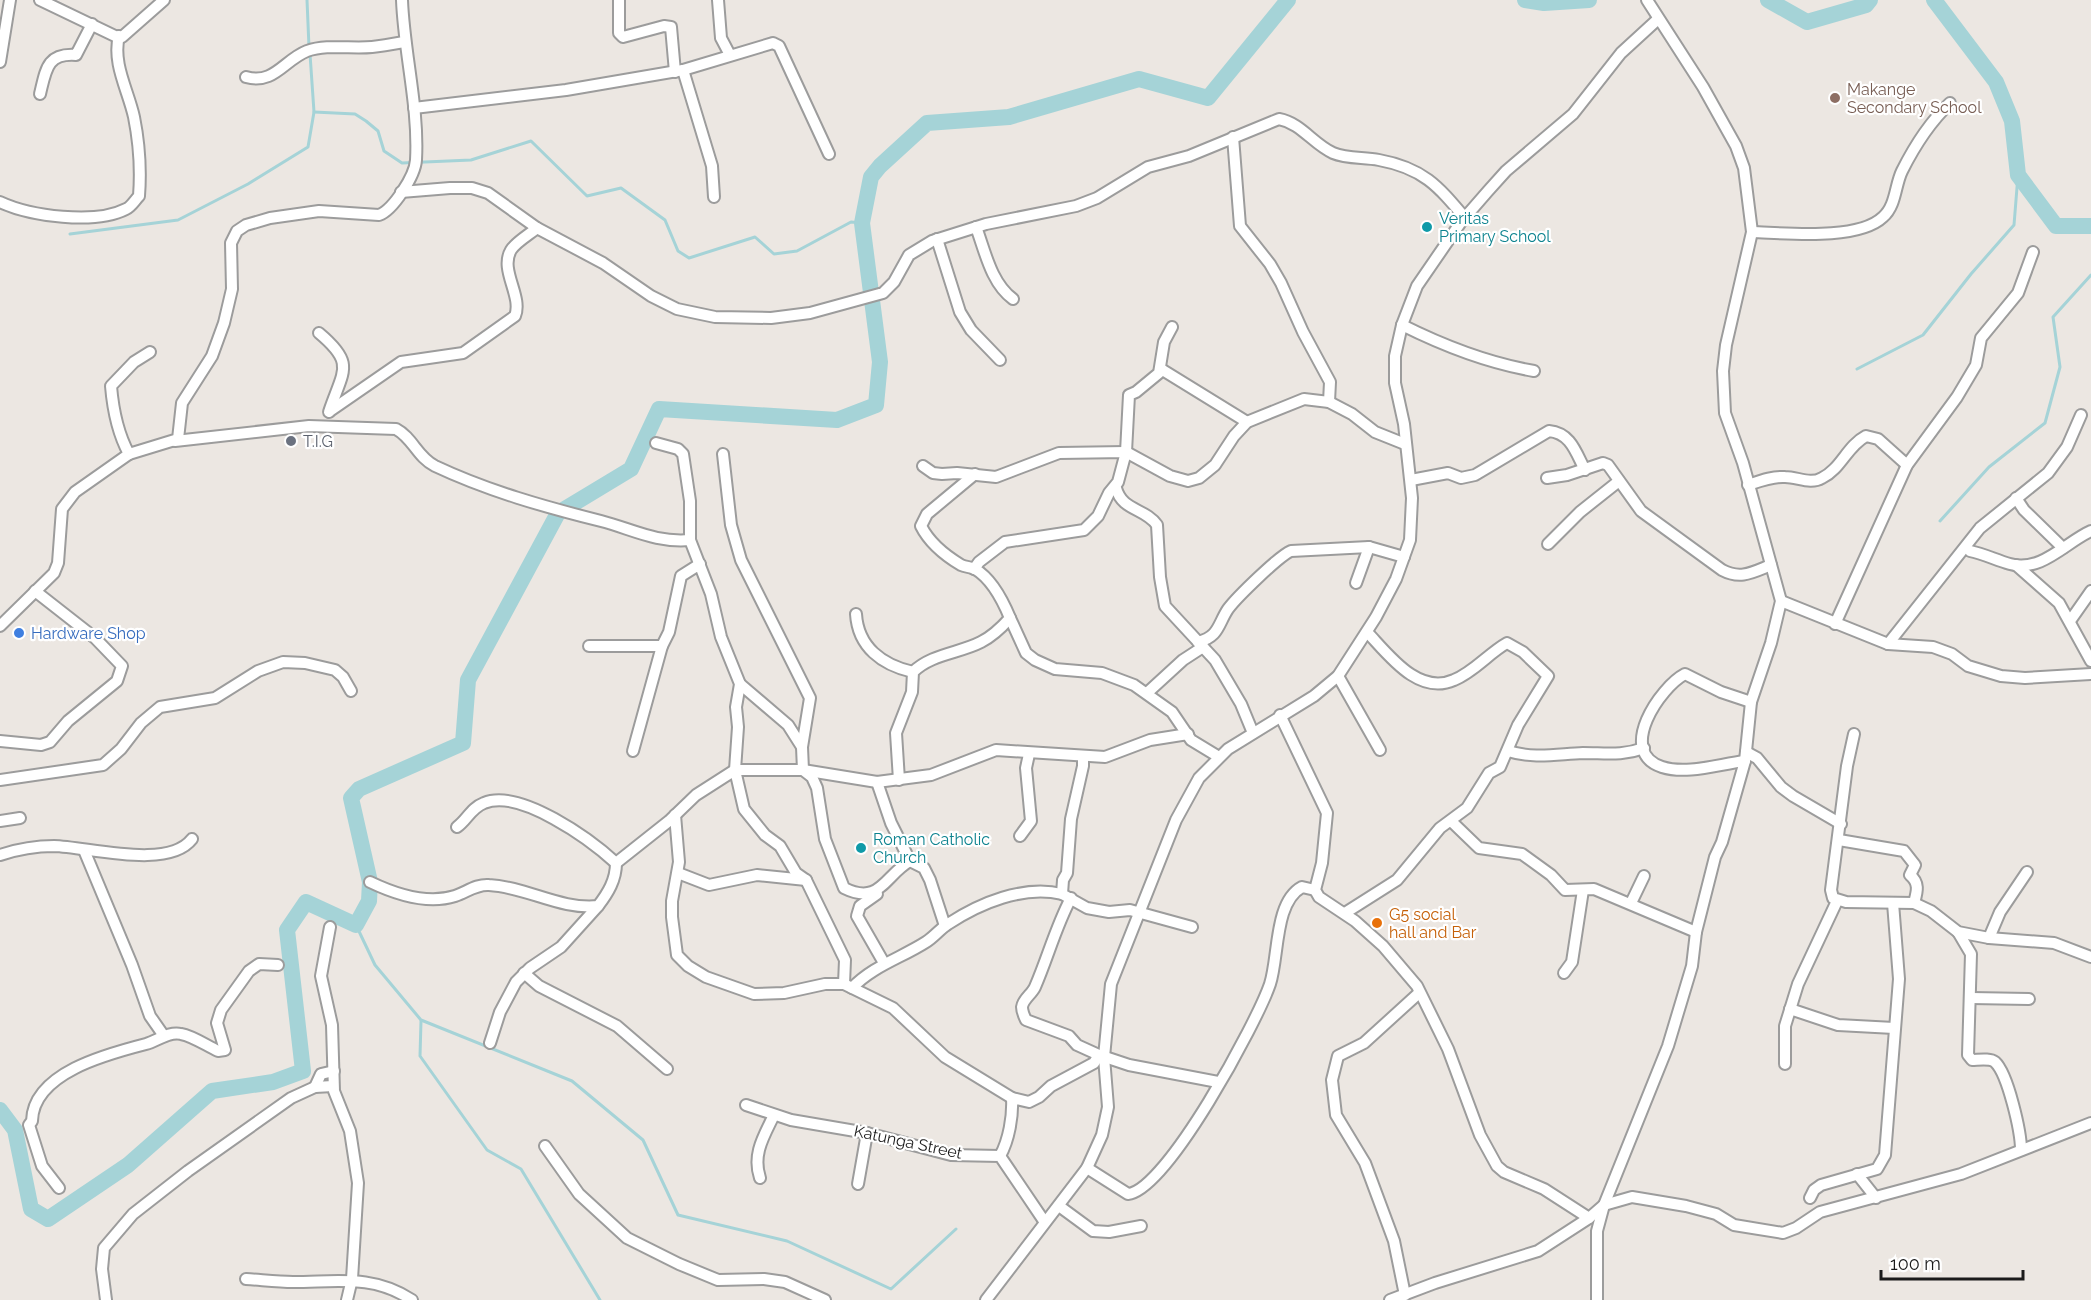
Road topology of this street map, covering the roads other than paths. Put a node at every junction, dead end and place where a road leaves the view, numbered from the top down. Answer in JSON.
{"nodes":[{"id":1,"x":10,"y":0,"type":"edge"},
{"id":2,"x":40,"y":0,"type":"edge"},
{"id":3,"x":164,"y":0,"type":"edge"},
{"id":4,"x":402,"y":0,"type":"edge"},
{"id":5,"x":619,"y":0,"type":"edge"},
{"id":6,"x":718,"y":0,"type":"edge"},
{"id":7,"x":1647,"y":0,"type":"edge"},
{"id":8,"x":1657,"y":20,"type":"junction"},
{"id":9,"x":92,"y":24,"type":"junction"},
{"id":10,"x":119,"y":36,"type":"junction"},
{"id":11,"x":404,"y":42,"type":"junction"},
{"id":12,"x":730,"y":55,"type":"junction"},
{"id":13,"x":0,"y":62,"type":"edge"},
{"id":14,"x":679,"y":71,"type":"junction"},
{"id":15,"x":246,"y":77,"type":"dead end"},
{"id":16,"x":40,"y":94,"type":"dead end"},
{"id":17,"x":1950,"y":103,"type":"dead end"},
{"id":18,"x":414,"y":108,"type":"junction"},
{"id":19,"x":1233,"y":137,"type":"junction"},
{"id":20,"x":829,"y":154,"type":"dead end"},
{"id":21,"x":400,"y":192,"type":"junction"},
{"id":22,"x":714,"y":196,"type":"dead end"},
{"id":23,"x":0,"y":202,"type":"edge"},
{"id":24,"x":1465,"y":218,"type":"junction"},
{"id":25,"x":976,"y":227,"type":"junction"},
{"id":26,"x":537,"y":228,"type":"junction"},
{"id":27,"x":1752,"y":232,"type":"junction"},
{"id":28,"x":937,"y":239,"type":"junction"},
{"id":29,"x":2033,"y":252,"type":"dead end"},
{"id":30,"x":1013,"y":299,"type":"dead end"},
{"id":31,"x":1402,"y":325,"type":"junction"},
{"id":32,"x":1172,"y":327,"type":"dead end"},
{"id":33,"x":319,"y":333,"type":"dead end"},
{"id":34,"x":150,"y":352,"type":"dead end"},
{"id":35,"x":1000,"y":360,"type":"dead end"},
{"id":36,"x":1161,"y":369,"type":"junction"},
{"id":37,"x":1534,"y":371,"type":"dead end"},
{"id":38,"x":1329,"y":402,"type":"junction"},
{"id":39,"x":330,"y":411,"type":"junction"},
{"id":40,"x":2081,"y":415,"type":"dead end"},
{"id":41,"x":1247,"y":422,"type":"junction"},
{"id":42,"x":325,"y":426,"type":"junction"},
{"id":43,"x":175,"y":441,"type":"junction"},
{"id":44,"x":656,"y":443,"type":"dead end"},
{"id":45,"x":1405,"y":444,"type":"junction"},
{"id":46,"x":1126,"y":452,"type":"junction"},
{"id":47,"x":129,"y":454,"type":"junction"},
{"id":48,"x":723,"y":454,"type":"dead end"},
{"id":49,"x":1907,"y":465,"type":"junction"},
{"id":50,"x":923,"y":466,"type":"dead end"},
{"id":51,"x":1586,"y":470,"type":"junction"},
{"id":52,"x":975,"y":474,"type":"junction"},
{"id":53,"x":1546,"y":478,"type":"dead end"},
{"id":54,"x":1411,"y":480,"type":"junction"},
{"id":55,"x":1619,"y":481,"type":"junction"},
{"id":56,"x":1748,"y":485,"type":"junction"},
{"id":57,"x":1116,"y":488,"type":"junction"},
{"id":58,"x":2016,"y":498,"type":"junction"},
{"id":59,"x":2091,"y":531,"type":"edge"},
{"id":60,"x":690,"y":540,"type":"junction"},
{"id":61,"x":1548,"y":544,"type":"dead end"},
{"id":62,"x":1369,"y":547,"type":"junction"},
{"id":63,"x":2063,"y":548,"type":"junction"},
{"id":64,"x":1970,"y":551,"type":"dead end"},
{"id":65,"x":1404,"y":556,"type":"junction"},
{"id":66,"x":700,"y":564,"type":"junction"},
{"id":67,"x":1771,"y":565,"type":"junction"},
{"id":68,"x":2016,"y":565,"type":"junction"},
{"id":69,"x":974,"y":569,"type":"junction"},
{"id":70,"x":1356,"y":583,"type":"dead end"},
{"id":71,"x":35,"y":591,"type":"junction"},
{"id":72,"x":2091,"y":591,"type":"edge"},
{"id":73,"x":1781,"y":601,"type":"junction"},
{"id":74,"x":856,"y":614,"type":"dead end"},
{"id":75,"x":1010,"y":618,"type":"junction"},
{"id":76,"x":2070,"y":621,"type":"junction"},
{"id":77,"x":1835,"y":624,"type":"junction"},
{"id":78,"x":0,"y":626,"type":"edge"},
{"id":79,"x":1367,"y":632,"type":"junction"},
{"id":80,"x":1888,"y":644,"type":"junction"},
{"id":81,"x":1201,"y":645,"type":"junction"},
{"id":82,"x":589,"y":646,"type":"dead end"},
{"id":83,"x":662,"y":646,"type":"junction"},
{"id":84,"x":2091,"y":661,"type":"edge"},
{"id":85,"x":913,"y":672,"type":"junction"},
{"id":86,"x":2091,"y":674,"type":"edge"},
{"id":87,"x":1338,"y":676,"type":"junction"},
{"id":88,"x":740,"y":684,"type":"junction"},
{"id":89,"x":351,"y":692,"type":"dead end"},
{"id":90,"x":1147,"y":693,"type":"junction"},
{"id":91,"x":1751,"y":702,"type":"junction"},
{"id":92,"x":1280,"y":715,"type":"junction"},
{"id":93,"x":1253,"y":733,"type":"junction"},
{"id":94,"x":1188,"y":734,"type":"junction"},
{"id":95,"x":1854,"y":734,"type":"dead end"},
{"id":96,"x":0,"y":741,"type":"edge"},
{"id":97,"x":802,"y":747,"type":"junction"},
{"id":98,"x":1644,"y":748,"type":"junction"},
{"id":99,"x":1380,"y":750,"type":"dead end"},
{"id":100,"x":1508,"y":750,"type":"junction"},
{"id":101,"x":633,"y":751,"type":"dead end"},
{"id":102,"x":1029,"y":754,"type":"junction"},
{"id":103,"x":1746,"y":756,"type":"junction"},
{"id":104,"x":1083,"y":757,"type":"junction"},
{"id":105,"x":1219,"y":757,"type":"junction"},
{"id":106,"x":735,"y":770,"type":"junction"},
{"id":107,"x":803,"y":770,"type":"junction"},
{"id":108,"x":0,"y":780,"type":"edge"},
{"id":109,"x":899,"y":780,"type":"junction"},
{"id":110,"x":877,"y":782,"type":"junction"},
{"id":111,"x":675,"y":815,"type":"junction"},
{"id":112,"x":20,"y":818,"type":"dead end"},
{"id":113,"x":0,"y":821,"type":"edge"},
{"id":114,"x":1451,"y":821,"type":"junction"},
{"id":115,"x":1841,"y":824,"type":"junction"},
{"id":116,"x":457,"y":827,"type":"dead end"},
{"id":117,"x":1020,"y":836,"type":"dead end"},
{"id":118,"x":192,"y":839,"type":"dead end"},
{"id":119,"x":1839,"y":840,"type":"junction"},
{"id":120,"x":84,"y":850,"type":"junction"},
{"id":121,"x":0,"y":855,"type":"edge"},
{"id":122,"x":910,"y":861,"type":"junction"},
{"id":123,"x":616,"y":863,"type":"junction"},
{"id":124,"x":2027,"y":872,"type":"dead end"},
{"id":125,"x":678,"y":873,"type":"junction"},
{"id":126,"x":1644,"y":876,"type":"dead end"},
{"id":127,"x":806,"y":880,"type":"junction"},
{"id":128,"x":370,"y":882,"type":"dead end"},
{"id":129,"x":879,"y":889,"type":"junction"},
{"id":130,"x":1315,"y":890,"type":"junction"},
{"id":131,"x":1583,"y":891,"type":"junction"},
{"id":132,"x":1067,"y":896,"type":"junction"},
{"id":133,"x":1837,"y":901,"type":"junction"},
{"id":134,"x":1631,"y":903,"type":"junction"},
{"id":135,"x":1893,"y":903,"type":"junction"},
{"id":136,"x":1914,"y":903,"type":"junction"},
{"id":137,"x":598,"y":906,"type":"junction"},
{"id":138,"x":1139,"y":913,"type":"junction"},
{"id":139,"x":1345,"y":913,"type":"junction"},
{"id":140,"x":945,"y":926,"type":"junction"},
{"id":141,"x":330,"y":927,"type":"dead end"},
{"id":142,"x":1191,"y":927,"type":"dead end"},
{"id":143,"x":1696,"y":932,"type":"junction"},
{"id":144,"x":1958,"y":932,"type":"junction"},
{"id":145,"x":1989,"y":938,"type":"junction"},
{"id":146,"x":2091,"y":957,"type":"edge"},
{"id":147,"x":884,"y":963,"type":"junction"},
{"id":148,"x":278,"y":965,"type":"dead end"},
{"id":149,"x":524,"y":973,"type":"junction"},
{"id":150,"x":1564,"y":973,"type":"dead end"},
{"id":151,"x":848,"y":986,"type":"junction"},
{"id":152,"x":1419,"y":993,"type":"junction"},
{"id":153,"x":1971,"y":998,"type":"junction"},
{"id":154,"x":2029,"y":999,"type":"dead end"},
{"id":155,"x":1790,"y":1009,"type":"junction"},
{"id":156,"x":1894,"y":1028,"type":"junction"},
{"id":157,"x":164,"y":1036,"type":"junction"},
{"id":158,"x":490,"y":1043,"type":"dead end"},
{"id":159,"x":1102,"y":1056,"type":"junction"},
{"id":160,"x":1785,"y":1064,"type":"dead end"},
{"id":161,"x":667,"y":1069,"type":"dead end"},
{"id":162,"x":334,"y":1071,"type":"junction"},
{"id":163,"x":1218,"y":1082,"type":"junction"},
{"id":164,"x":315,"y":1086,"type":"junction"},
{"id":165,"x":333,"y":1086,"type":"junction"},
{"id":166,"x":1012,"y":1098,"type":"junction"},
{"id":167,"x":746,"y":1105,"type":"dead end"},
{"id":168,"x":774,"y":1115,"type":"junction"},
{"id":169,"x":2091,"y":1123,"type":"edge"},
{"id":170,"x":867,"y":1133,"type":"junction"},
{"id":171,"x":545,"y":1146,"type":"dead end"},
{"id":172,"x":2021,"y":1150,"type":"junction"},
{"id":173,"x":1000,"y":1156,"type":"junction"},
{"id":174,"x":1087,"y":1168,"type":"junction"},
{"id":175,"x":1857,"y":1174,"type":"junction"},
{"id":176,"x":760,"y":1178,"type":"dead end"},
{"id":177,"x":858,"y":1184,"type":"dead end"},
{"id":178,"x":59,"y":1188,"type":"dead end"},
{"id":179,"x":1810,"y":1198,"type":"dead end"},
{"id":180,"x":1876,"y":1198,"type":"junction"},
{"id":181,"x":1604,"y":1204,"type":"junction"},
{"id":182,"x":1059,"y":1206,"type":"junction"},
{"id":183,"x":1589,"y":1218,"type":"junction"},
{"id":184,"x":1044,"y":1221,"type":"junction"},
{"id":185,"x":1141,"y":1226,"type":"dead end"},
{"id":186,"x":246,"y":1279,"type":"dead end"},
{"id":187,"x":352,"y":1279,"type":"junction"},
{"id":188,"x":1405,"y":1295,"type":"junction"},
{"id":189,"x":106,"y":1300,"type":"edge"},
{"id":190,"x":347,"y":1300,"type":"edge"},
{"id":191,"x":411,"y":1300,"type":"edge"},
{"id":192,"x":825,"y":1300,"type":"edge"},
{"id":193,"x":986,"y":1300,"type":"edge"},
{"id":194,"x":1390,"y":1300,"type":"edge"},
{"id":195,"x":1597,"y":1300,"type":"edge"}],
"edges":[{"from":1,"to":13,"type":"street"},
{"from":2,"to":9,"type":"street"},
{"from":3,"to":10,"type":"street"},
{"from":4,"to":11,"type":"street"},
{"from":5,"to":14,"type":"street"},
{"from":6,"to":12,"type":"street"},
{"from":7,"to":8,"type":"street"},
{"from":8,"to":24,"type":"street"},
{"from":8,"to":27,"type":"street"},
{"from":9,"to":10,"type":"street"},
{"from":9,"to":16,"type":"street"},
{"from":10,"to":23,"type":"street"},
{"from":11,"to":15,"type":"street"},
{"from":11,"to":18,"type":"street"},
{"from":12,"to":14,"type":"street"},
{"from":12,"to":20,"type":"street"},
{"from":14,"to":18,"type":"street"},
{"from":14,"to":22,"type":"street"},
{"from":17,"to":27,"type":"street"},
{"from":18,"to":21,"type":"street"},
{"from":19,"to":24,"type":"street"},
{"from":19,"to":25,"type":"street"},
{"from":19,"to":38,"type":"street"},
{"from":21,"to":26,"type":"street"},
{"from":21,"to":43,"type":"street"},
{"from":24,"to":31,"type":"street"},
{"from":25,"to":28,"type":"street"},
{"from":25,"to":30,"type":"street"},
{"from":26,"to":28,"type":"street"},
{"from":26,"to":39,"type":"street"},
{"from":27,"to":56,"type":"street"},
{"from":28,"to":35,"type":"street"},
{"from":29,"to":49,"type":"street"},
{"from":31,"to":37,"type":"street"},
{"from":31,"to":45,"type":"street"},
{"from":32,"to":36,"type":"street"},
{"from":33,"to":39,"type":"street"},
{"from":34,"to":47,"type":"street"},
{"from":36,"to":41,"type":"street"},
{"from":36,"to":46,"type":"street"},
{"from":38,"to":41,"type":"street"},
{"from":38,"to":45,"type":"street"},
{"from":39,"to":42,"type":"street"},
{"from":40,"to":58,"type":"street"},
{"from":41,"to":46,"type":"street"},
{"from":42,"to":43,"type":"street"},
{"from":42,"to":60,"type":"street"},
{"from":43,"to":47,"type":"street"},
{"from":44,"to":60,"type":"street"},
{"from":45,"to":54,"type":"street"},
{"from":46,"to":52,"type":"street"},
{"from":46,"to":57,"type":"street"},
{"from":47,"to":71,"type":"street"},
{"from":48,"to":97,"type":"street"},
{"from":49,"to":56,"type":"street"},
{"from":49,"to":77,"type":"street"},
{"from":50,"to":52,"type":"street"},
{"from":51,"to":53,"type":"street"},
{"from":51,"to":54,"type":"street"},
{"from":51,"to":55,"type":"street"},
{"from":52,"to":69,"type":"street"},
{"from":54,"to":65,"type":"street"},
{"from":55,"to":61,"type":"street"},
{"from":55,"to":67,"type":"street"},
{"from":56,"to":67,"type":"street"},
{"from":57,"to":69,"type":"street"},
{"from":57,"to":81,"type":"street"},
{"from":58,"to":63,"type":"street"},
{"from":58,"to":80,"type":"street"},
{"from":59,"to":63,"type":"street"},
{"from":60,"to":66,"type":"street"},
{"from":62,"to":65,"type":"street"},
{"from":62,"to":70,"type":"street"},
{"from":62,"to":81,"type":"street"},
{"from":63,"to":68,"type":"street"},
{"from":64,"to":68,"type":"street"},
{"from":65,"to":79,"type":"street"},
{"from":66,"to":83,"type":"street"},
{"from":66,"to":88,"type":"street"},
{"from":67,"to":73,"type":"street"},
{"from":68,"to":76,"type":"street"},
{"from":69,"to":75,"type":"street"},
{"from":71,"to":78,"type":"street"},
{"from":71,"to":96,"type":"street"},
{"from":72,"to":76,"type":"street"},
{"from":73,"to":77,"type":"street"},
{"from":73,"to":91,"type":"street"},
{"from":74,"to":85,"type":"street"},
{"from":75,"to":85,"type":"street"},
{"from":75,"to":90,"type":"street"},
{"from":76,"to":84,"type":"street"},
{"from":77,"to":80,"type":"street"},
{"from":79,"to":87,"type":"street"},
{"from":79,"to":100,"type":"street"},
{"from":80,"to":86,"type":"street"},
{"from":81,"to":90,"type":"street"},
{"from":81,"to":93,"type":"street"},
{"from":82,"to":83,"type":"street"},
{"from":83,"to":101,"type":"street"},
{"from":85,"to":109,"type":"street"},
{"from":87,"to":92,"type":"street"},
{"from":87,"to":99,"type":"street"},
{"from":88,"to":97,"type":"street"},
{"from":88,"to":106,"type":"street"},
{"from":89,"to":108,"type":"street"},
{"from":90,"to":94,"type":"street"},
{"from":91,"to":98,"type":"street"},
{"from":91,"to":103,"type":"street"},
{"from":92,"to":93,"type":"street"},
{"from":92,"to":130,"type":"street"},
{"from":93,"to":105,"type":"street"},
{"from":94,"to":104,"type":"street"},
{"from":94,"to":105,"type":"street"},
{"from":95,"to":115,"type":"street"},
{"from":97,"to":107,"type":"street"},
{"from":98,"to":100,"type":"street"},
{"from":98,"to":103,"type":"street"},
{"from":100,"to":114,"type":"street"},
{"from":102,"to":104,"type":"street"},
{"from":102,"to":109,"type":"street"},
{"from":102,"to":117,"type":"street"},
{"from":103,"to":115,"type":"street"},
{"from":103,"to":143,"type":"street"},
{"from":104,"to":132,"type":"street"},
{"from":105,"to":138,"type":"street"},
{"from":106,"to":107,"type":"street"},
{"from":106,"to":111,"type":"street"},
{"from":106,"to":127,"type":"street"},
{"from":107,"to":110,"type":"street"},
{"from":107,"to":129,"type":"street"},
{"from":109,"to":110,"type":"street"},
{"from":110,"to":122,"type":"street"},
{"from":111,"to":123,"type":"street"},
{"from":111,"to":125,"type":"street"},
{"from":112,"to":113,"type":"street"},
{"from":114,"to":131,"type":"street"},
{"from":114,"to":139,"type":"street"},
{"from":115,"to":119,"type":"street"},
{"from":116,"to":123,"type":"street"},
{"from":118,"to":120,"type":"street"},
{"from":119,"to":133,"type":"street"},
{"from":119,"to":136,"type":"street"},
{"from":120,"to":121,"type":"street"},
{"from":120,"to":157,"type":"street"},
{"from":122,"to":129,"type":"street"},
{"from":122,"to":140,"type":"street"},
{"from":123,"to":137,"type":"street"},
{"from":124,"to":145,"type":"street"},
{"from":125,"to":127,"type":"street"},
{"from":125,"to":151,"type":"street"},
{"from":126,"to":134,"type":"street"},
{"from":127,"to":151,"type":"street"},
{"from":128,"to":137,"type":"street"},
{"from":129,"to":147,"type":"street"},
{"from":130,"to":139,"type":"street"},
{"from":130,"to":163,"type":"street"},
{"from":131,"to":134,"type":"street"},
{"from":131,"to":150,"type":"street"},
{"from":132,"to":138,"type":"street"},
{"from":132,"to":140,"type":"street"},
{"from":132,"to":159,"type":"street"},
{"from":133,"to":135,"type":"street"},
{"from":133,"to":155,"type":"street"},
{"from":134,"to":143,"type":"street"},
{"from":135,"to":136,"type":"street"},
{"from":135,"to":156,"type":"street"},
{"from":136,"to":144,"type":"street"},
{"from":137,"to":149,"type":"street"},
{"from":138,"to":142,"type":"street"},
{"from":138,"to":159,"type":"street"},
{"from":139,"to":152,"type":"street"},
{"from":140,"to":147,"type":"street"},
{"from":141,"to":162,"type":"street"},
{"from":143,"to":181,"type":"street"},
{"from":144,"to":145,"type":"street"},
{"from":144,"to":153,"type":"street"},
{"from":145,"to":146,"type":"street"},
{"from":147,"to":151,"type":"street"},
{"from":148,"to":157,"type":"street"},
{"from":149,"to":158,"type":"street"},
{"from":149,"to":161,"type":"street"},
{"from":151,"to":166,"type":"street"},
{"from":152,"to":183,"type":"street"},
{"from":152,"to":188,"type":"street"},
{"from":153,"to":154,"type":"street"},
{"from":153,"to":172,"type":"street"},
{"from":155,"to":156,"type":"street"},
{"from":155,"to":160,"type":"street"},
{"from":156,"to":175,"type":"street"},
{"from":157,"to":178,"type":"street"},
{"from":159,"to":163,"type":"street"},
{"from":159,"to":166,"type":"street"},
{"from":159,"to":174,"type":"street"},
{"from":162,"to":164,"type":"street"},
{"from":162,"to":165,"type":"street"},
{"from":163,"to":174,"type":"street"},
{"from":164,"to":165,"type":"street"},
{"from":164,"to":189,"type":"street"},
{"from":165,"to":187,"type":"street"},
{"from":166,"to":173,"type":"street"},
{"from":167,"to":168,"type":"street","name":"Katunga Street"},
{"from":168,"to":170,"type":"street","name":"Katunga Street"},
{"from":168,"to":176,"type":"street"},
{"from":169,"to":172,"type":"street"},
{"from":170,"to":173,"type":"street","name":"Katunga Street"},
{"from":170,"to":177,"type":"street"},
{"from":171,"to":192,"type":"street"},
{"from":172,"to":180,"type":"street"},
{"from":173,"to":184,"type":"street"},
{"from":174,"to":182,"type":"street"},
{"from":175,"to":179,"type":"street"},
{"from":175,"to":180,"type":"street"},
{"from":180,"to":181,"type":"street"},
{"from":181,"to":183,"type":"street"},
{"from":181,"to":195,"type":"street"},
{"from":182,"to":184,"type":"street"},
{"from":182,"to":185,"type":"street"},
{"from":183,"to":188,"type":"street"},
{"from":184,"to":193,"type":"street"},
{"from":186,"to":187,"type":"street"},
{"from":187,"to":190,"type":"street"},
{"from":187,"to":191,"type":"street"},
{"from":188,"to":194,"type":"street"}]}
